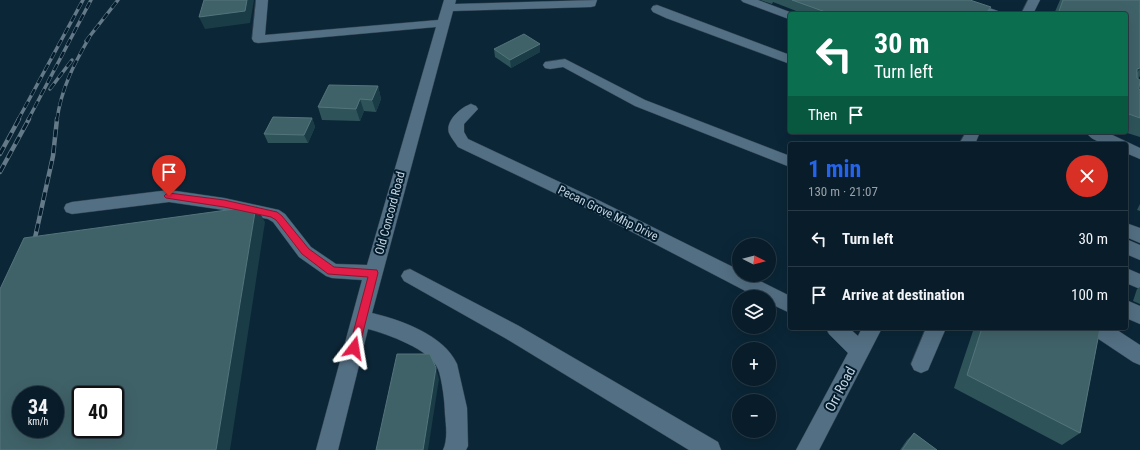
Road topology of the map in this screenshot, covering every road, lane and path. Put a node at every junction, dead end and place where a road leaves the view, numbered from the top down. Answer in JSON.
{"nodes":[{"id":1,"x":262,"y":0,"type":"edge"},
{"id":2,"x":591,"y":0,"type":"edge"},
{"id":3,"x":747,"y":0,"type":"edge"},
{"id":4,"x":955,"y":0,"type":"edge"},
{"id":5,"x":1034,"y":0,"type":"edge"},
{"id":6,"x":535,"y":3,"type":"edge"},
{"id":7,"x":493,"y":4,"type":"edge"},
{"id":8,"x":657,"y":9,"type":"dead end"},
{"id":9,"x":447,"y":10,"type":"edge"},
{"id":10,"x":988,"y":12,"type":"edge"},
{"id":11,"x":1028,"y":12,"type":"edge"},
{"id":12,"x":788,"y":14,"type":"edge"},
{"id":13,"x":788,"y":59,"type":"edge"},
{"id":14,"x":550,"y":66,"type":"dead end"},
{"id":15,"x":471,"y":109,"type":"dead end"},
{"id":16,"x":1097,"y":134,"type":"edge"},
{"id":17,"x":1115,"y":142,"type":"edge"},
{"id":18,"x":1128,"y":148,"type":"edge"},
{"id":19,"x":1140,"y":154,"type":"edge"},
{"id":20,"x":788,"y":161,"type":"edge"},
{"id":21,"x":72,"y":208,"type":"dead end"},
{"id":22,"x":1128,"y":230,"type":"edge"},
{"id":23,"x":1140,"y":236,"type":"edge"},
{"id":24,"x":1128,"y":247,"type":"edge"},
{"id":25,"x":1140,"y":253,"type":"edge"},
{"id":26,"x":374,"y":273,"type":"junction"},
{"id":27,"x":410,"y":276,"type":"dead end"},
{"id":28,"x":1128,"y":276,"type":"edge"},
{"id":29,"x":1140,"y":282,"type":"edge"},
{"id":30,"x":788,"y":304,"type":"edge"},
{"id":31,"x":1128,"y":309,"type":"edge"},
{"id":32,"x":1140,"y":316,"type":"edge"},
{"id":33,"x":361,"y":319,"type":"junction"},
{"id":34,"x":838,"y":330,"type":"edge"},
{"id":35,"x":871,"y":330,"type":"edge"},
{"id":36,"x":935,"y":330,"type":"edge"},
{"id":37,"x":1101,"y":330,"type":"edge"},
{"id":38,"x":860,"y":351,"type":"junction"},
{"id":39,"x":1140,"y":356,"type":"edge"},
{"id":40,"x":921,"y":364,"type":"dead end"},
{"id":41,"x":327,"y":450,"type":"edge"},
{"id":42,"x":454,"y":450,"type":"edge"},
{"id":43,"x":710,"y":450,"type":"edge"},
{"id":44,"x":807,"y":450,"type":"edge"}],
"edges":[{"from":1,"to":9,"type":"street"},
{"from":2,"to":6,"type":"street"},
{"from":3,"to":12,"type":"street"},
{"from":4,"to":10,"type":"street"},
{"from":5,"to":11,"type":"street"},
{"from":6,"to":7,"type":"street"},
{"from":7,"to":9,"type":"street"},
{"from":8,"to":13,"type":"street"},
{"from":9,"to":26,"type":"street","name":"Old Concord Road"},
{"from":14,"to":20,"type":"street"},
{"from":15,"to":30,"type":"street","name":"Pecan Grove Mhp Drive"},
{"from":16,"to":17,"type":"street"},
{"from":18,"to":19,"type":"street"},
{"from":21,"to":26,"type":"street"},
{"from":22,"to":23,"type":"street"},
{"from":24,"to":25,"type":"street"},
{"from":26,"to":33,"type":"street","name":"Old Concord Road"},
{"from":27,"to":43,"type":"street"},
{"from":28,"to":29,"type":"street"},
{"from":31,"to":32,"type":"street"},
{"from":33,"to":41,"type":"street","name":"Old Concord Road"},
{"from":33,"to":42,"type":"street"},
{"from":34,"to":38,"type":"street"},
{"from":35,"to":38,"type":"street","name":"Orr Road"},
{"from":36,"to":40,"type":"street"},
{"from":37,"to":39,"type":"street"},
{"from":38,"to":44,"type":"street","name":"Orr Road"}]}
